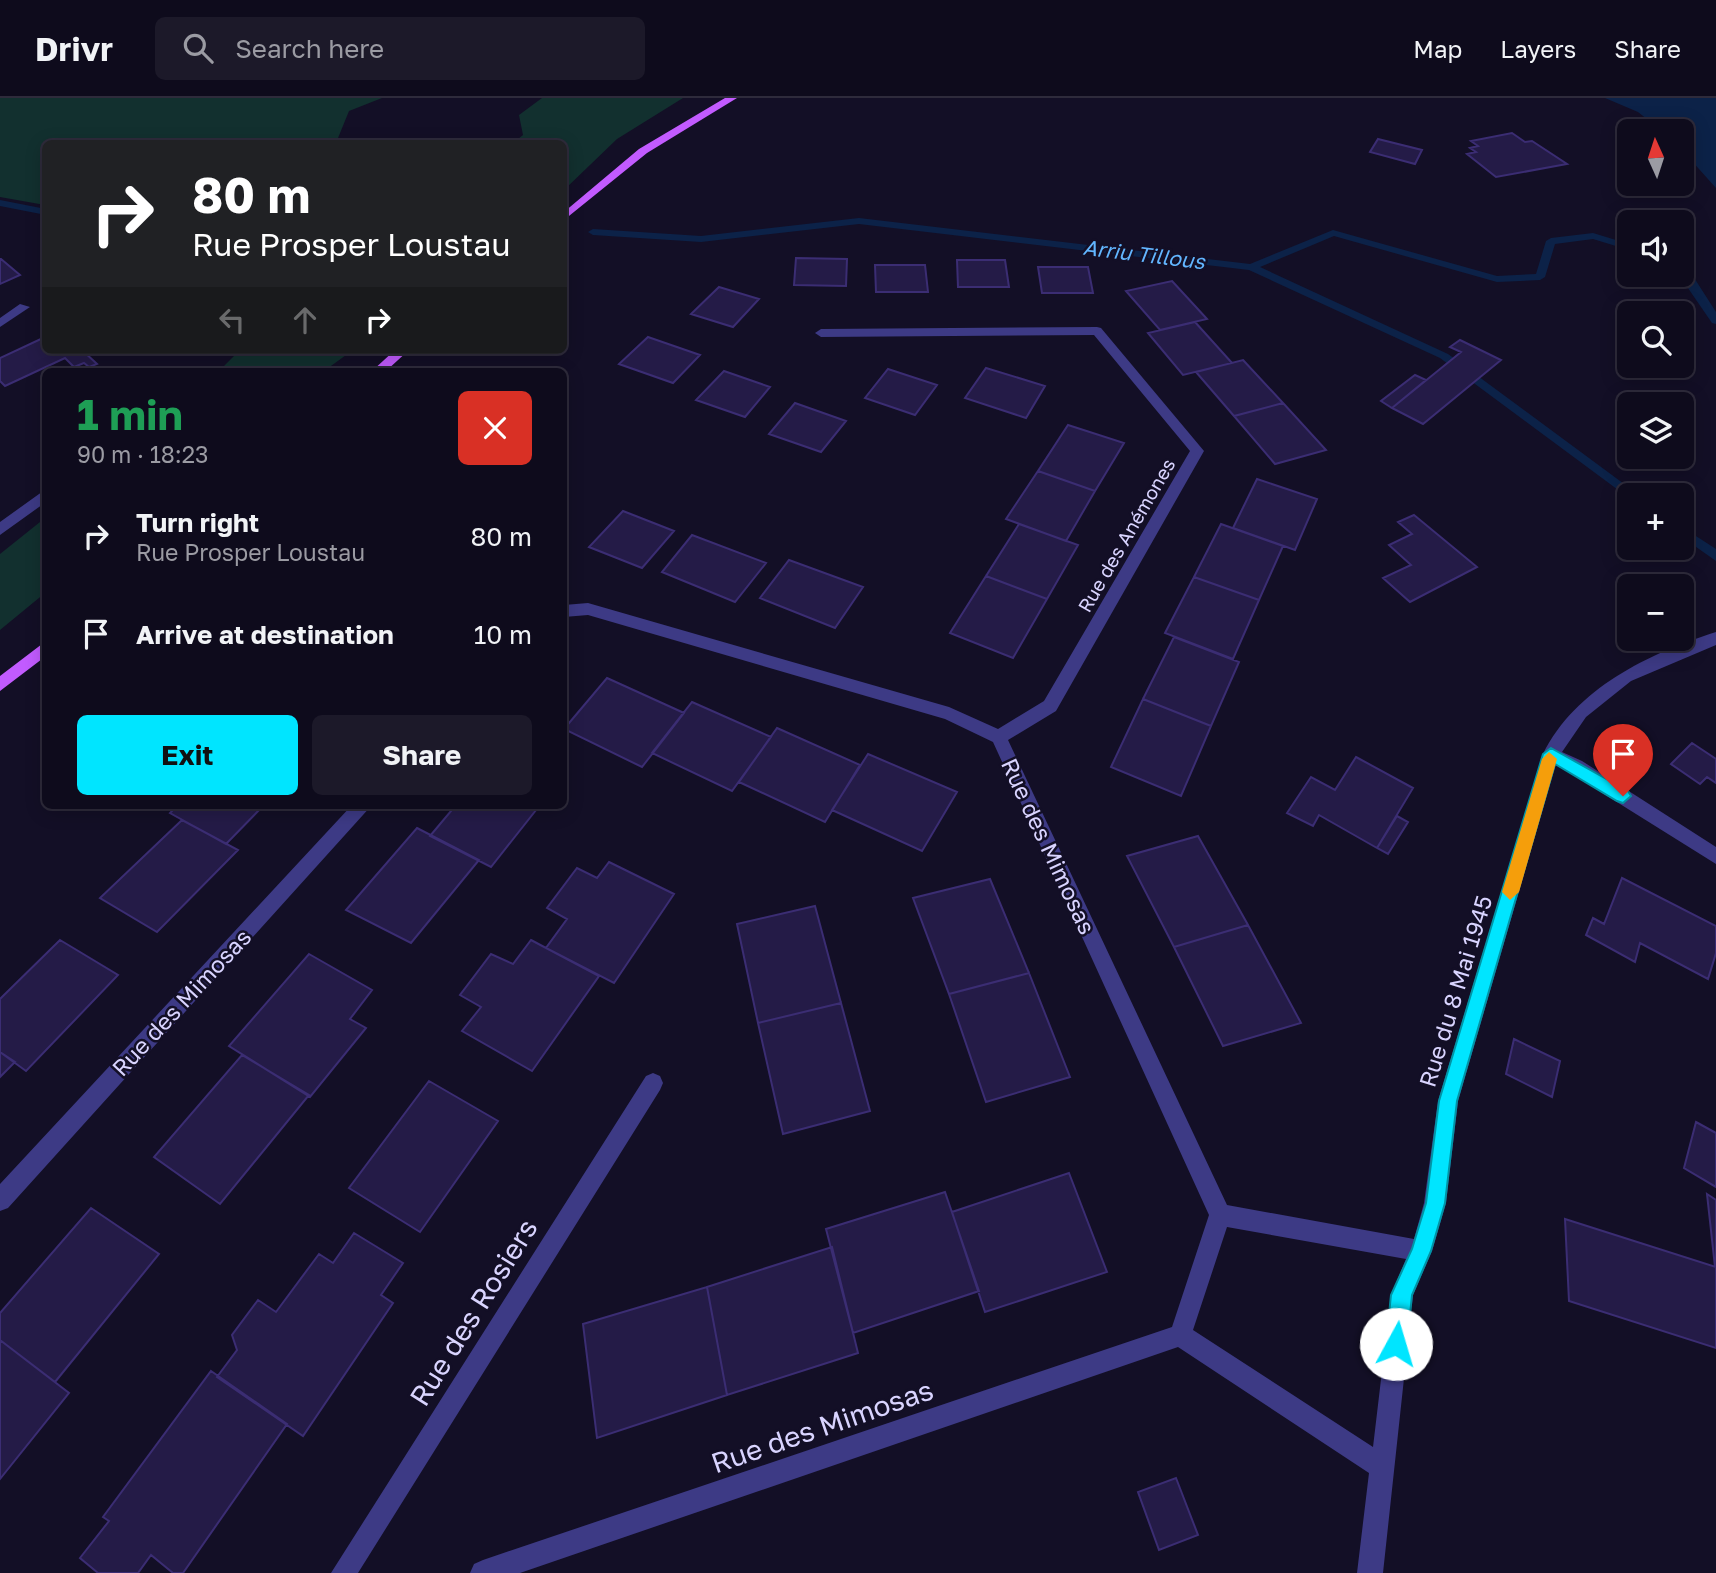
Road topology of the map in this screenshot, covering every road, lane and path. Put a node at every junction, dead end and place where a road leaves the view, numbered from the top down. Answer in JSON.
{"nodes":[{"id":1,"x":732,"y":98,"type":"edge"},
{"id":2,"x":567,"y":214,"type":"edge"},
{"id":3,"x":24,"y":307,"type":"dead end"},
{"id":4,"x":0,"y":323,"type":"edge"},
{"id":5,"x":821,"y":333,"type":"dead end"},
{"id":6,"x":398,"y":354,"type":"edge"},
{"id":7,"x":382,"y":368,"type":"edge"},
{"id":8,"x":42,"y":497,"type":"edge"},
{"id":9,"x":0,"y":530,"type":"edge"},
{"id":10,"x":567,"y":611,"type":"edge"},
{"id":11,"x":1716,"y":638,"type":"edge"},
{"id":12,"x":42,"y":650,"type":"edge"},
{"id":13,"x":0,"y":685,"type":"edge"},
{"id":14,"x":999,"y":737,"type":"junction"},
{"id":15,"x":1551,"y":754,"type":"junction"},
{"id":16,"x":359,"y":809,"type":"edge"},
{"id":17,"x":1716,"y":856,"type":"edge"},
{"id":18,"x":653,"y":1083,"type":"dead end"},
{"id":19,"x":0,"y":1200,"type":"edge"},
{"id":20,"x":1220,"y":1215,"type":"junction"},
{"id":21,"x":1421,"y":1251,"type":"junction"},
{"id":22,"x":1180,"y":1335,"type":"junction"},
{"id":23,"x":1383,"y":1468,"type":"junction"},
{"id":24,"x":344,"y":1573,"type":"edge"},
{"id":25,"x":483,"y":1573,"type":"edge"},
{"id":26,"x":1370,"y":1573,"type":"edge"}],
"edges":[{"from":1,"to":2,"type":"main road"},
{"from":3,"to":4,"type":"street"},
{"from":5,"to":14,"type":"street","name":"Rue des Anémones"},
{"from":6,"to":7,"type":"main road"},
{"from":8,"to":9,"type":"street"},
{"from":10,"to":14,"type":"street","name":"Rue des Mimosas"},
{"from":11,"to":15,"type":"street","name":"Rue du 8 Mai 1945"},
{"from":12,"to":13,"type":"main road"},
{"from":14,"to":20,"type":"street","name":"Rue des Mimosas"},
{"from":15,"to":17,"type":"street"},
{"from":15,"to":21,"type":"street","name":"Rue du 8 Mai 1945"},
{"from":16,"to":19,"type":"street","name":"Rue des Mimosas"},
{"from":18,"to":24,"type":"street","name":"Rue des Rosiers"},
{"from":20,"to":21,"type":"street"},
{"from":20,"to":22,"type":"street"},
{"from":21,"to":23,"type":"street","name":"Rue du 8 Mai 1945"},
{"from":22,"to":23,"type":"street"},
{"from":22,"to":25,"type":"street","name":"Rue des Mimosas"},
{"from":23,"to":26,"type":"street","name":"Rue du 8 Mai 1945"}]}
